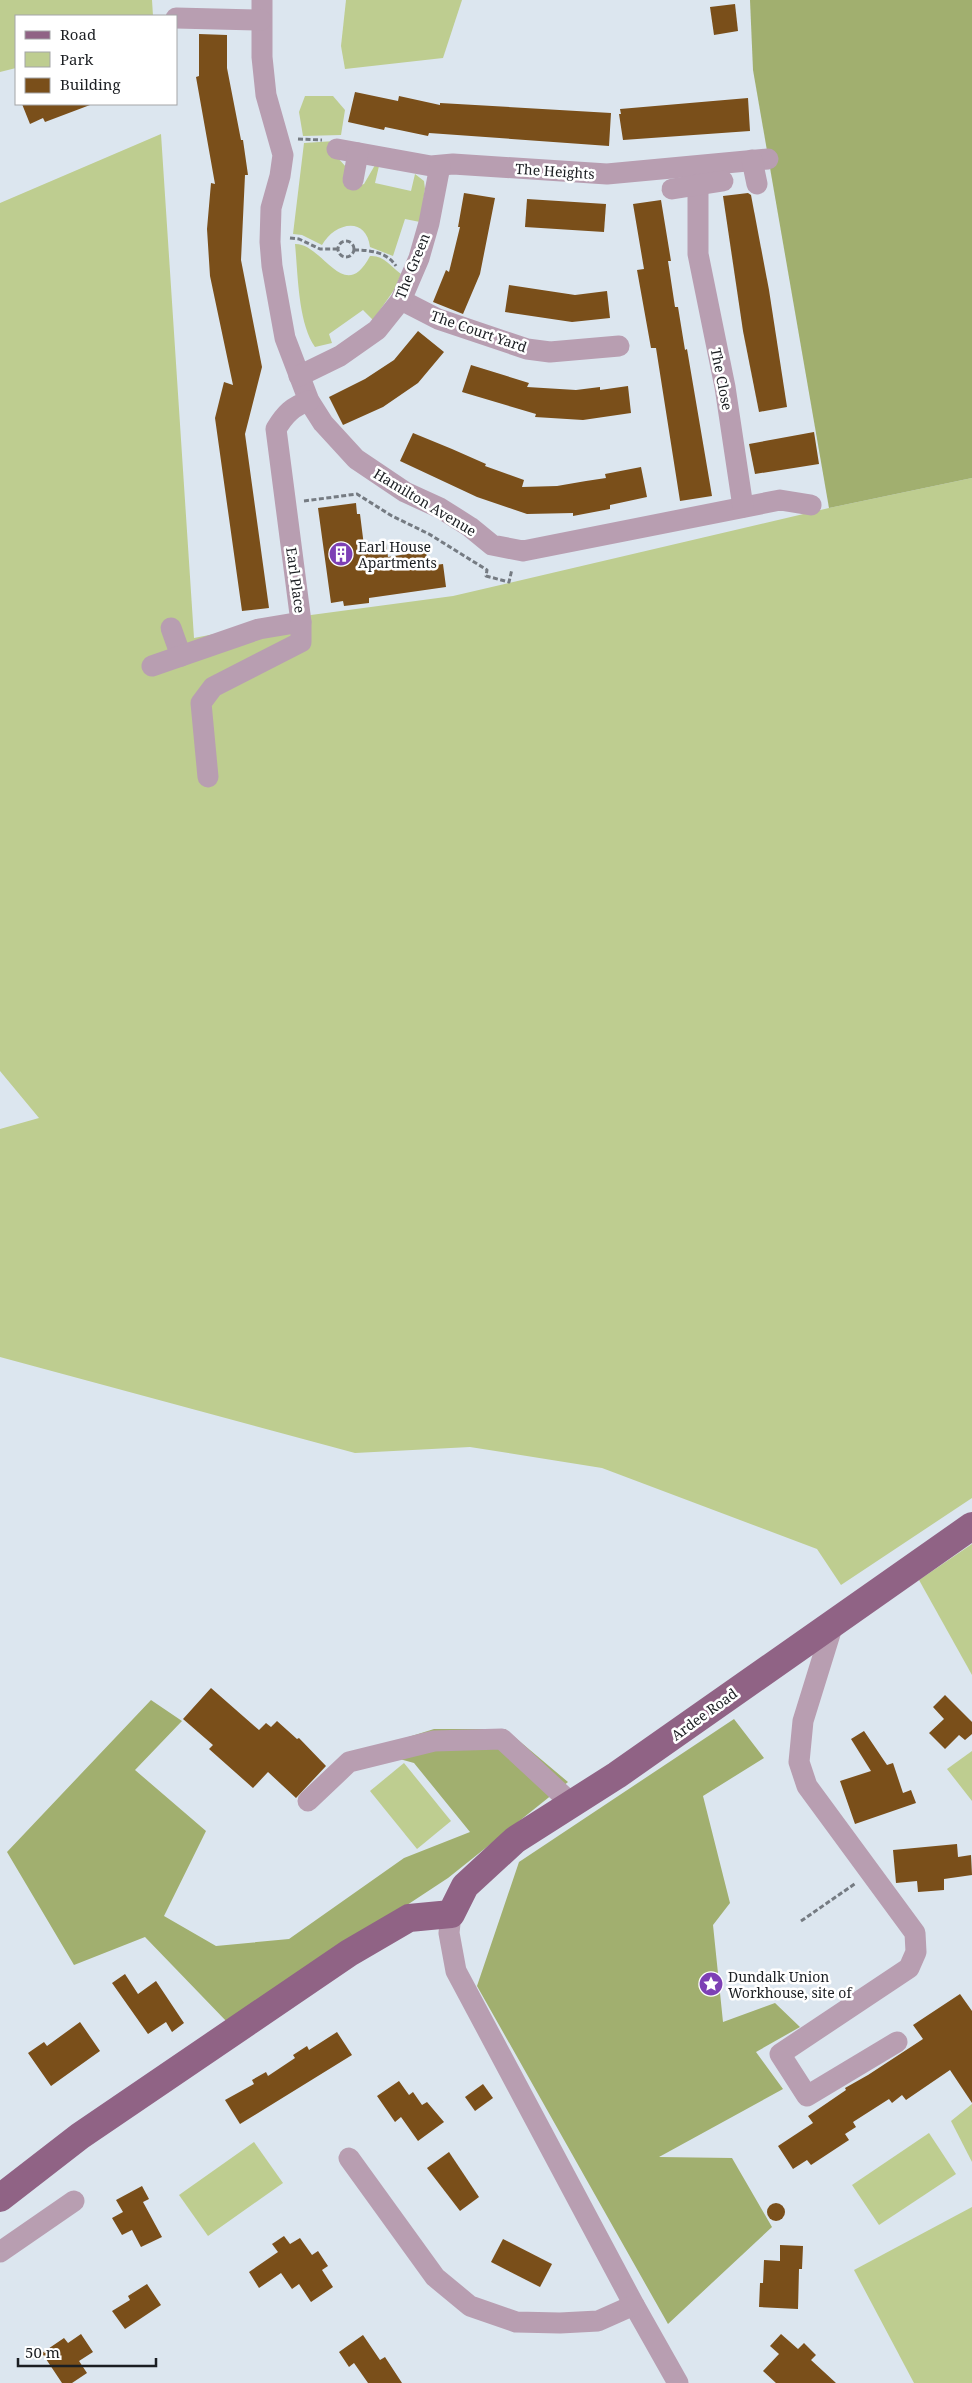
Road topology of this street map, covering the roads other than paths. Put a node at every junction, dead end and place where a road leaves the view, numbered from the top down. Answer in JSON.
{"nodes":[{"id":1,"x":261,"y":10,"type":"edge"},
{"id":2,"x":178,"y":18,"type":"edge"},
{"id":3,"x":337,"y":149,"type":"road end"},
{"id":4,"x":358,"y":153,"type":"junction"},
{"id":5,"x":440,"y":166,"type":"junction"},
{"id":6,"x":353,"y":180,"type":"dead end"},
{"id":7,"x":723,"y":181,"type":"dead end"},
{"id":8,"x":698,"y":184,"type":"junction"},
{"id":9,"x":757,"y":184,"type":"dead end"},
{"id":10,"x":672,"y":189,"type":"dead end"},
{"id":11,"x":400,"y":300,"type":"junction"},
{"id":12,"x":620,"y":346,"type":"dead end"},
{"id":13,"x":298,"y":376,"type":"junction"},
{"id":14,"x":309,"y":401,"type":"junction"},
{"id":15,"x":811,"y":505,"type":"dead end"},
{"id":16,"x":743,"y":506,"type":"junction"},
{"id":17,"x":301,"y":622,"type":"junction"},
{"id":18,"x":171,"y":628,"type":"dead end"},
{"id":19,"x":181,"y":656,"type":"junction"},
{"id":20,"x":152,"y":666,"type":"dead end"},
{"id":21,"x":208,"y":777,"type":"dead end"},
{"id":22,"x":972,"y":1526,"type":"edge"},
{"id":23,"x":834,"y":1621,"type":"junction"},
{"id":24,"x":308,"y":1801,"type":"dead end"},
{"id":25,"x":572,"y":1804,"type":"junction"},
{"id":26,"x":451,"y":1914,"type":"junction"},
{"id":27,"x":897,"y":2042,"type":"dead end"},
{"id":28,"x":348,"y":2158,"type":"dead end"},
{"id":29,"x":0,"y":2198,"type":"edge"},
{"id":30,"x":74,"y":2200,"type":"dead end"},
{"id":31,"x":0,"y":2252,"type":"edge"},
{"id":32,"x":634,"y":2305,"type":"junction"},
{"id":33,"x":678,"y":2383,"type":"edge"}],
"edges":[{"from":1,"to":2,"type":"street","name":"Hamilton Avenue"},
{"from":1,"to":13,"type":"street","name":"Hamilton Avenue"},
{"from":3,"to":4,"type":"street","name":"The Heights"},
{"from":4,"to":5,"type":"street","name":"The Heights"},
{"from":4,"to":6,"type":"street"},
{"from":5,"to":9,"type":"street","name":"The Heights"},
{"from":5,"to":11,"type":"street","name":"The Green"},
{"from":7,"to":8,"type":"street"},
{"from":8,"to":10,"type":"street"},
{"from":8,"to":16,"type":"street","name":"The Close"},
{"from":11,"to":12,"type":"street","name":"The Court Yard"},
{"from":11,"to":13,"type":"street","name":"The Green"},
{"from":13,"to":14,"type":"street","name":"Hamilton Avenue"},
{"from":14,"to":16,"type":"street","name":"Hamilton Avenue"},
{"from":14,"to":17,"type":"street","name":"Earl Place"},
{"from":15,"to":16,"type":"street"},
{"from":17,"to":19,"type":"street","name":"Earl Place"},
{"from":17,"to":21,"type":"street"},
{"from":18,"to":19,"type":"street"},
{"from":19,"to":20,"type":"street","name":"Earl Place"},
{"from":22,"to":23,"type":"main road","name":"Ardee Road"},
{"from":23,"to":25,"type":"main road","name":"Ardee Road"},
{"from":23,"to":27,"type":"street"},
{"from":24,"to":25,"type":"street"},
{"from":25,"to":26,"type":"main road","name":"Ardee Road"},
{"from":26,"to":29,"type":"main road"},
{"from":26,"to":32,"type":"street"},
{"from":28,"to":32,"type":"street"},
{"from":30,"to":31,"type":"street"},
{"from":32,"to":33,"type":"street"}]}
